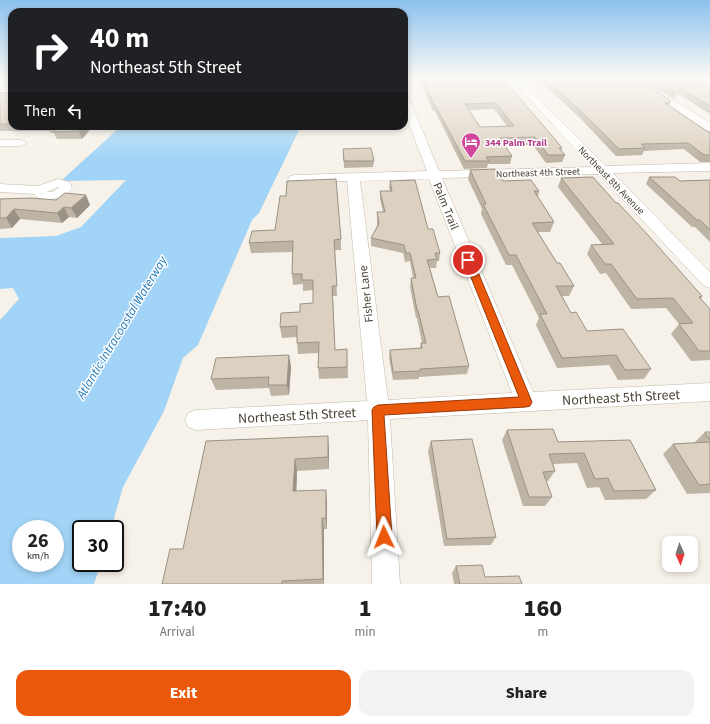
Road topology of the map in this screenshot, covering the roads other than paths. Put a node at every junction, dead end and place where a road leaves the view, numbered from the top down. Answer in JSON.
{"nodes":[{"id":1,"x":540,"y":105,"type":"edge"},
{"id":2,"x":675,"y":105,"type":"edge"},
{"id":3,"x":408,"y":108,"type":"edge"},
{"id":4,"x":710,"y":128,"type":"edge"},
{"id":5,"x":20,"y":143,"type":"dead end"},
{"id":6,"x":0,"y":144,"type":"edge"},
{"id":7,"x":710,"y":166,"type":"edge"},
{"id":8,"x":601,"y":170,"type":"junction"},
{"id":9,"x":434,"y":175,"type":"junction"},
{"id":10,"x":353,"y":177,"type":"junction"},
{"id":11,"x":294,"y":179,"type":"edge"},
{"id":12,"x":0,"y":188,"type":"edge"},
{"id":13,"x":40,"y":190,"type":"dead end"},
{"id":14,"x":710,"y":282,"type":"edge"},
{"id":15,"x":710,"y":392,"type":"edge"},
{"id":16,"x":526,"y":402,"type":"junction"},
{"id":17,"x":378,"y":410,"type":"junction"},
{"id":18,"x":196,"y":420,"type":"dead end"},
{"id":19,"x":386,"y":584,"type":"edge"}],
"edges":[{"from":1,"to":8,"type":"street","name":"Northeast 8th Avenue"},
{"from":2,"to":4,"type":"street"},
{"from":3,"to":9,"type":"street","name":"Palm Trail"},
{"from":5,"to":6,"type":"street"},
{"from":7,"to":8,"type":"street","name":"Northeast 4th Street"},
{"from":8,"to":9,"type":"street","name":"Northeast 4th Street"},
{"from":8,"to":14,"type":"street","name":"Northeast 8th Avenue"},
{"from":9,"to":10,"type":"street","name":"Northeast 4th Street"},
{"from":9,"to":16,"type":"street","name":"Palm Trail"},
{"from":10,"to":11,"type":"street","name":"Northeast 4th Street"},
{"from":10,"to":17,"type":"street","name":"Fisher Lane"},
{"from":12,"to":13,"type":"street"},
{"from":15,"to":16,"type":"street","name":"Northeast 5th Street"},
{"from":16,"to":17,"type":"street","name":"Northeast 5th Street"},
{"from":17,"to":18,"type":"street","name":"Northeast 5th Street"},
{"from":17,"to":19,"type":"street"}]}
